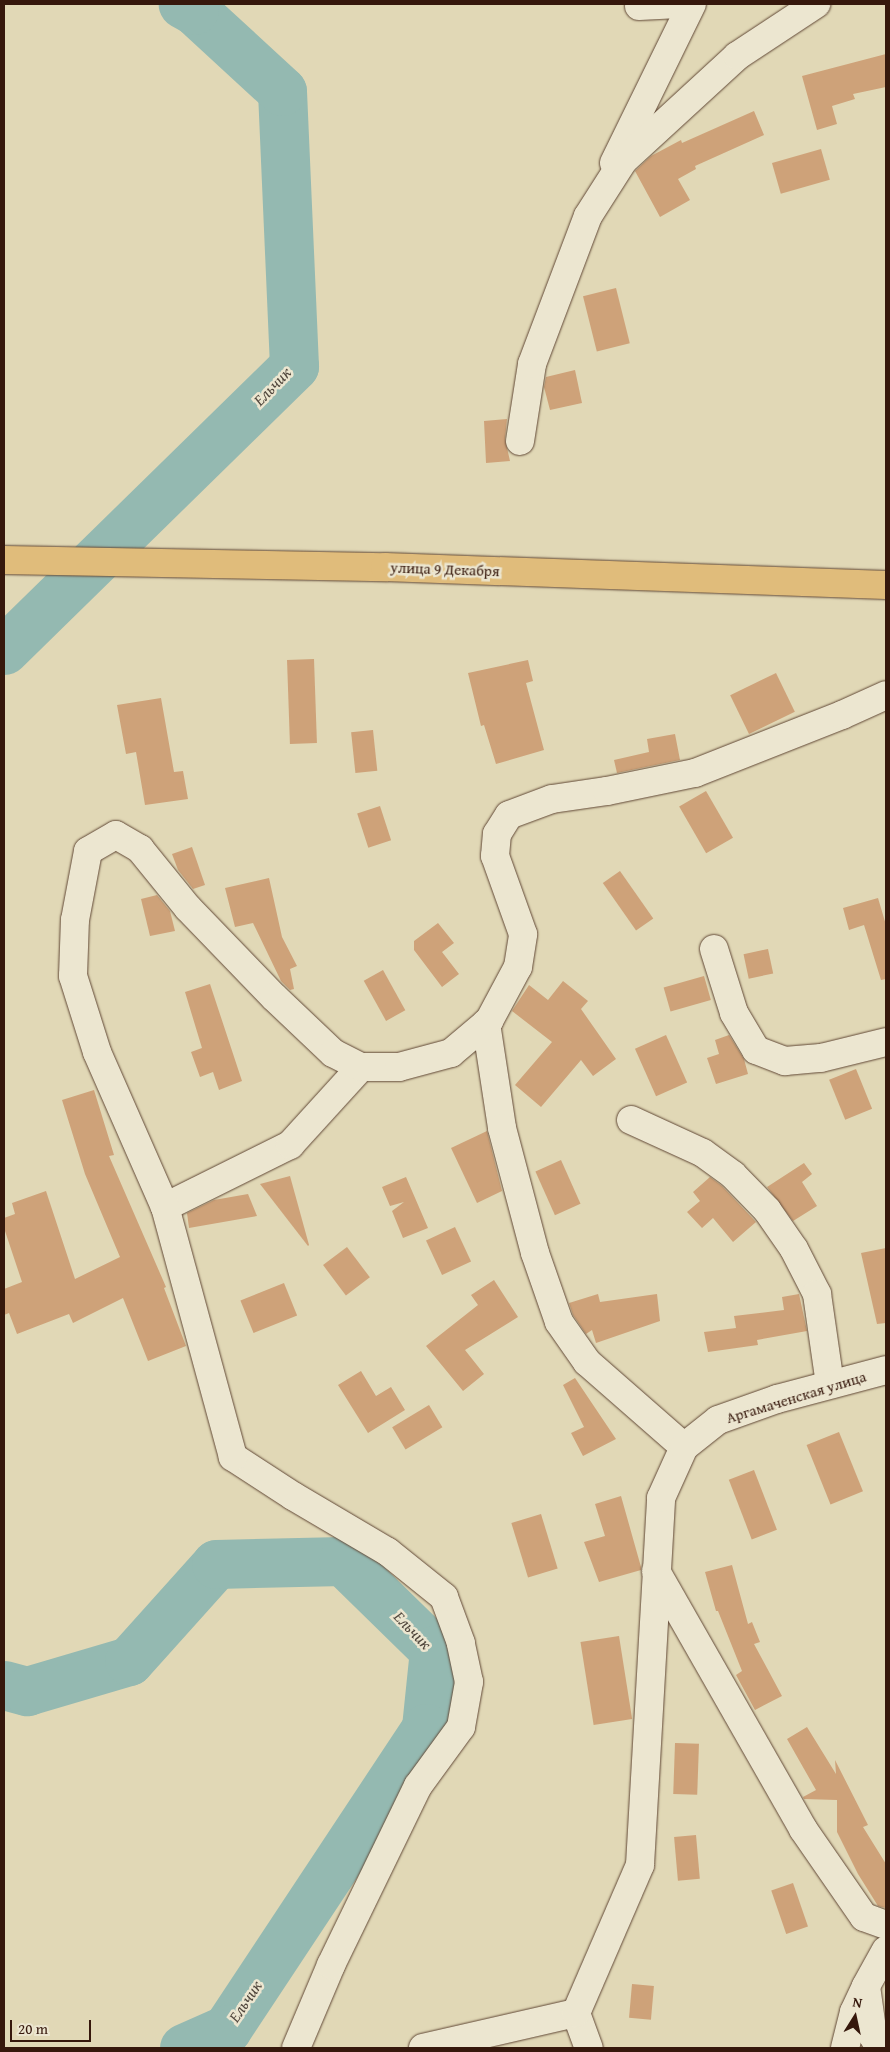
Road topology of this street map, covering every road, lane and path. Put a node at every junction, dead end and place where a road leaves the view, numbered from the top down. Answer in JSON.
{"nodes":[{"id":1,"x":674,"y":4,"type":"edge"},
{"id":2,"x":692,"y":4,"type":"edge"},
{"id":3,"x":816,"y":4,"type":"edge"},
{"id":4,"x":638,"y":6,"type":"dead end"},
{"id":5,"x":588,"y":216,"type":"junction"},
{"id":6,"x":520,"y":441,"type":"dead end"},
{"id":7,"x":4,"y":560,"type":"edge"},
{"id":8,"x":886,"y":585,"type":"edge"},
{"id":9,"x":886,"y":695,"type":"edge"},
{"id":10,"x":714,"y":949,"type":"dead end"},
{"id":11,"x":486,"y":1023,"type":"junction"},
{"id":12,"x":885,"y":1047,"type":"edge"},
{"id":13,"x":361,"y":1067,"type":"junction"},
{"id":14,"x":631,"y":1120,"type":"dead end"},
{"id":15,"x":165,"y":1207,"type":"junction"},
{"id":16,"x":886,"y":1370,"type":"edge"},
{"id":17,"x":830,"y":1384,"type":"junction"},
{"id":18,"x":684,"y":1447,"type":"junction"},
{"id":19,"x":656,"y":1571,"type":"junction"},
{"id":20,"x":886,"y":1926,"type":"edge"},
{"id":21,"x":886,"y":1950,"type":"edge"},
{"id":22,"x":866,"y":1986,"type":"junction"},
{"id":23,"x":576,"y":2013,"type":"junction"},
{"id":24,"x":296,"y":2048,"type":"edge"},
{"id":25,"x":423,"y":2048,"type":"edge"},
{"id":26,"x":589,"y":2048,"type":"edge"},
{"id":27,"x":846,"y":2048,"type":"edge"},
{"id":28,"x":880,"y":2048,"type":"edge"}],
"edges":[{"from":1,"to":4,"type":"street"},
{"from":2,"to":5,"type":"street"},
{"from":3,"to":5,"type":"street"},
{"from":5,"to":6,"type":"street"},
{"from":7,"to":8,"type":"main road","name":"улица 9 Декабря"},
{"from":9,"to":11,"type":"street"},
{"from":10,"to":12,"type":"street"},
{"from":11,"to":13,"type":"street"},
{"from":11,"to":18,"type":"street"},
{"from":13,"to":15,"type":"street"},
{"from":13,"to":15,"type":"street"},
{"from":14,"to":17,"type":"street"},
{"from":15,"to":24,"type":"street"},
{"from":16,"to":17,"type":"street","name":"Аргамаченская улица"},
{"from":17,"to":18,"type":"street","name":"Аргамаченская улица"},
{"from":18,"to":19,"type":"street"},
{"from":19,"to":20,"type":"street"},
{"from":19,"to":23,"type":"street"},
{"from":21,"to":22,"type":"street"},
{"from":22,"to":27,"type":"street"},
{"from":22,"to":28,"type":"street"},
{"from":23,"to":25,"type":"street"},
{"from":23,"to":26,"type":"street"}]}
